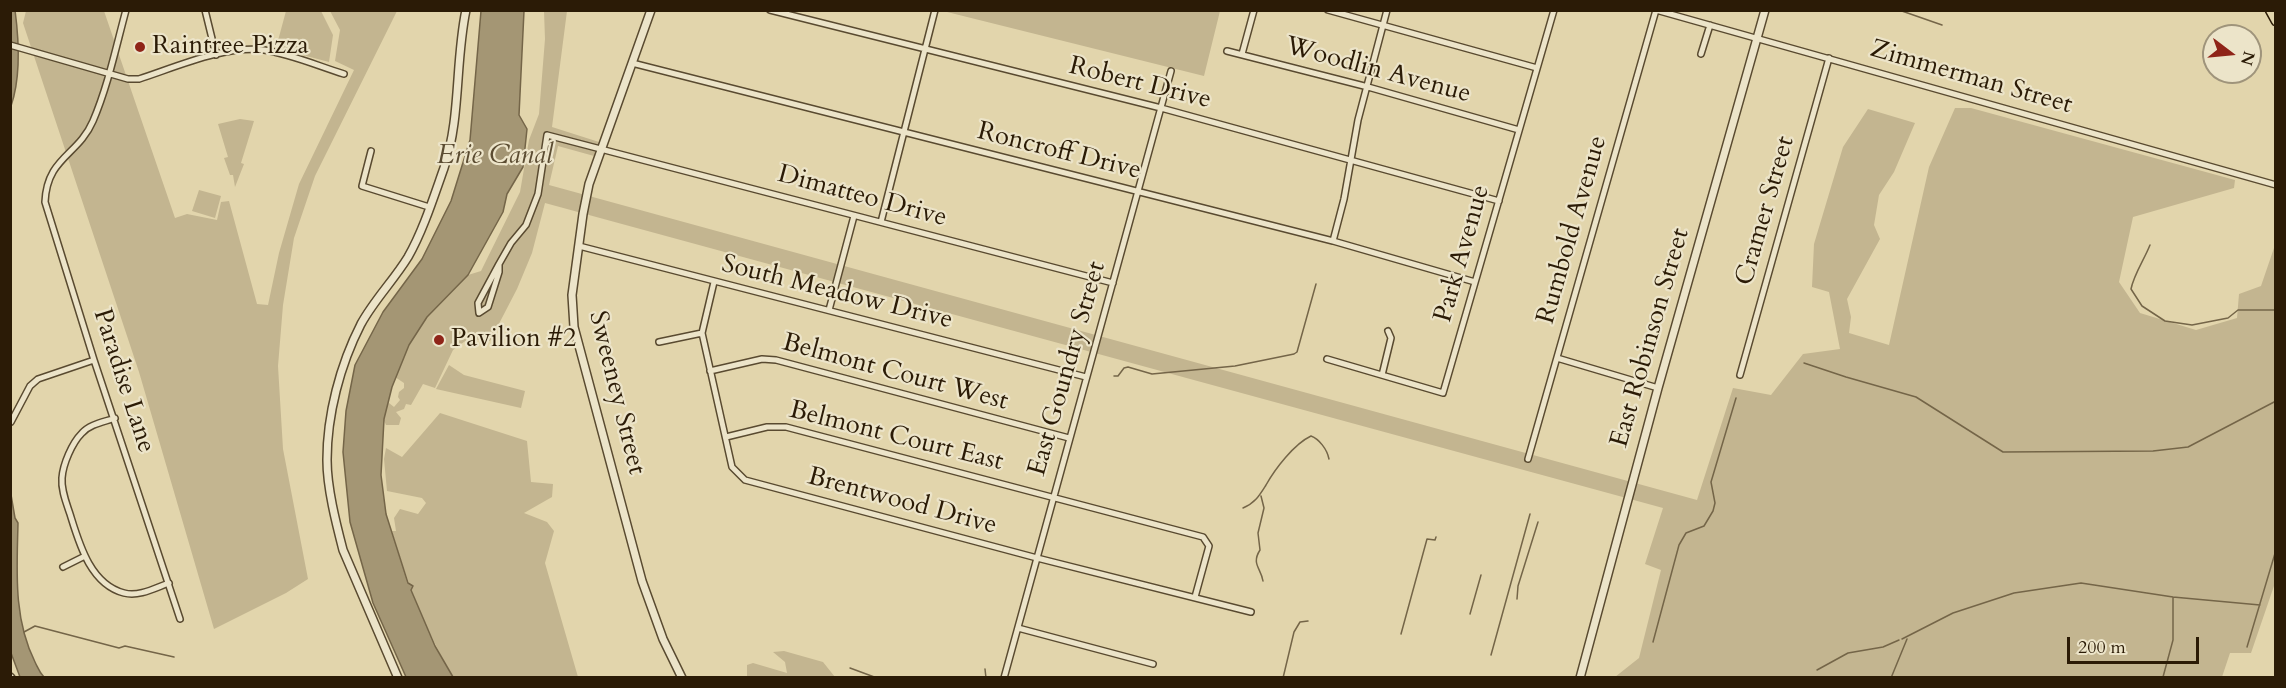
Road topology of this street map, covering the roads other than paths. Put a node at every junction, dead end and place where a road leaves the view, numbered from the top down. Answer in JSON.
{"nodes":[{"id":1,"x":126,"y":10,"type":"edge"},
{"id":2,"x":205,"y":10,"type":"edge"},
{"id":3,"x":466,"y":10,"type":"edge"},
{"id":4,"x":651,"y":10,"type":"edge"},
{"id":5,"x":770,"y":10,"type":"edge"},
{"id":6,"x":935,"y":10,"type":"edge"},
{"id":7,"x":1254,"y":10,"type":"edge"},
{"id":8,"x":1328,"y":10,"type":"edge"},
{"id":9,"x":1387,"y":10,"type":"edge"},
{"id":10,"x":1554,"y":10,"type":"edge"},
{"id":11,"x":1766,"y":10,"type":"edge"},
{"id":12,"x":2270,"y":10,"type":"edge"},
{"id":13,"x":1656,"y":11,"type":"edge"},
{"id":14,"x":2276,"y":21,"type":"edge"},
{"id":15,"x":1383,"y":25,"type":"junction"},
{"id":16,"x":1710,"y":25,"type":"junction"},
{"id":17,"x":1757,"y":38,"type":"junction"},
{"id":18,"x":10,"y":45,"type":"edge"},
{"id":19,"x":924,"y":50,"type":"junction"},
{"id":20,"x":1227,"y":51,"type":"dead end"},
{"id":21,"x":1242,"y":54,"type":"junction"},
{"id":22,"x":1701,"y":54,"type":"dead end"},
{"id":23,"x":216,"y":55,"type":"junction"},
{"id":24,"x":1829,"y":58,"type":"junction"},
{"id":25,"x":632,"y":63,"type":"junction"},
{"id":26,"x":1537,"y":68,"type":"junction"},
{"id":27,"x":1171,"y":71,"type":"dead end"},
{"id":28,"x":108,"y":74,"type":"junction"},
{"id":29,"x":344,"y":74,"type":"dead end"},
{"id":30,"x":1368,"y":87,"type":"junction"},
{"id":31,"x":1161,"y":108,"type":"junction"},
{"id":32,"x":1519,"y":130,"type":"junction"},
{"id":33,"x":903,"y":133,"type":"junction"},
{"id":34,"x":601,"y":149,"type":"junction"},
{"id":35,"x":371,"y":151,"type":"dead end"},
{"id":36,"x":1351,"y":160,"type":"junction"},
{"id":37,"x":2276,"y":185,"type":"edge"},
{"id":38,"x":1137,"y":192,"type":"junction"},
{"id":39,"x":1499,"y":201,"type":"junction"},
{"id":40,"x":429,"y":207,"type":"junction"},
{"id":41,"x":854,"y":216,"type":"junction"},
{"id":42,"x":881,"y":222,"type":"junction"},
{"id":43,"x":1333,"y":241,"type":"junction"},
{"id":44,"x":579,"y":246,"type":"junction"},
{"id":45,"x":499,"y":264,"type":"junction"},
{"id":46,"x":714,"y":282,"type":"junction"},
{"id":47,"x":1475,"y":282,"type":"junction"},
{"id":48,"x":1113,"y":283,"type":"junction"},
{"id":49,"x":829,"y":310,"type":"junction"},
{"id":50,"x":1388,"y":331,"type":"dead end"},
{"id":51,"x":702,"y":333,"type":"junction"},
{"id":52,"x":659,"y":342,"type":"dead end"},
{"id":53,"x":1557,"y":358,"type":"junction"},
{"id":54,"x":1328,"y":359,"type":"dead end"},
{"id":55,"x":94,"y":360,"type":"junction"},
{"id":56,"x":710,"y":370,"type":"junction"},
{"id":57,"x":1382,"y":375,"type":"junction"},
{"id":58,"x":1740,"y":375,"type":"dead end"},
{"id":59,"x":1086,"y":377,"type":"junction"},
{"id":60,"x":1658,"y":388,"type":"junction"},
{"id":61,"x":115,"y":418,"type":"junction"},
{"id":62,"x":11,"y":422,"type":"edge"},
{"id":63,"x":726,"y":437,"type":"junction"},
{"id":64,"x":1069,"y":438,"type":"junction"},
{"id":65,"x":1528,"y":459,"type":"dead end"},
{"id":66,"x":1053,"y":497,"type":"junction"},
{"id":67,"x":85,"y":556,"type":"junction"},
{"id":68,"x":1037,"y":558,"type":"junction"},
{"id":69,"x":63,"y":567,"type":"dead end"},
{"id":70,"x":169,"y":584,"type":"junction"},
{"id":71,"x":1195,"y":597,"type":"junction"},
{"id":72,"x":1251,"y":612,"type":"dead end"},
{"id":73,"x":180,"y":619,"type":"dead end"},
{"id":74,"x":1017,"y":628,"type":"junction"},
{"id":75,"x":1153,"y":664,"type":"dead end"},
{"id":76,"x":398,"y":678,"type":"edge"},
{"id":77,"x":682,"y":678,"type":"edge"},
{"id":78,"x":1004,"y":678,"type":"edge"},
{"id":79,"x":1580,"y":678,"type":"edge"}],
"edges":[{"from":1,"to":28,"type":"street","name":"Paradise Lane"},
{"from":2,"to":23,"type":"street"},
{"from":3,"to":40,"type":"street"},
{"from":4,"to":25,"type":"street","name":"Sweeney Street"},
{"from":5,"to":19,"type":"street","name":"Robert Drive"},
{"from":6,"to":19,"type":"street"},
{"from":7,"to":21,"type":"street"},
{"from":8,"to":15,"type":"street"},
{"from":9,"to":15,"type":"street"},
{"from":10,"to":26,"type":"street","name":"Park Avenue"},
{"from":11,"to":17,"type":"street","name":"East Robinson Street"},
{"from":12,"to":14,"type":"main road"},
{"from":13,"to":16,"type":"street","name":"Zimmerman Street"},
{"from":13,"to":53,"type":"street","name":"Rumbold Avenue"},
{"from":15,"to":26,"type":"street"},
{"from":15,"to":30,"type":"street"},
{"from":16,"to":17,"type":"street","name":"Zimmerman Street"},
{"from":16,"to":22,"type":"street"},
{"from":17,"to":24,"type":"street","name":"Zimmerman Street"},
{"from":17,"to":60,"type":"street","name":"East Robinson Street"},
{"from":18,"to":28,"type":"street"},
{"from":19,"to":31,"type":"street","name":"Robert Drive"},
{"from":19,"to":33,"type":"street"},
{"from":20,"to":21,"type":"street","name":"Woodlin Avenue"},
{"from":21,"to":30,"type":"street","name":"Woodlin Avenue"},
{"from":23,"to":28,"type":"street"},
{"from":23,"to":29,"type":"street"},
{"from":24,"to":37,"type":"street","name":"Zimmerman Street"},
{"from":24,"to":58,"type":"street","name":"Cramer Street"},
{"from":25,"to":33,"type":"street","name":"Roncroff Drive"},
{"from":25,"to":34,"type":"street","name":"Sweeney Street"},
{"from":26,"to":32,"type":"street","name":"Park Avenue"},
{"from":27,"to":31,"type":"street","name":"East Goundry Street"},
{"from":28,"to":55,"type":"street","name":"Paradise Lane"},
{"from":30,"to":32,"type":"street","name":"Woodlin Avenue"},
{"from":30,"to":36,"type":"street"},
{"from":31,"to":36,"type":"street","name":"Robert Drive"},
{"from":31,"to":38,"type":"street","name":"East Goundry Street"},
{"from":32,"to":39,"type":"street","name":"Park Avenue"},
{"from":33,"to":38,"type":"street","name":"Roncroff Drive"},
{"from":33,"to":42,"type":"street"},
{"from":34,"to":41,"type":"street","name":"Dimatteo Drive"},
{"from":34,"to":44,"type":"street","name":"Sweeney Street"},
{"from":34,"to":45,"type":"street","name":"Dimatteo Drive"},
{"from":35,"to":40,"type":"street"},
{"from":36,"to":39,"type":"street","name":"Robert Drive"},
{"from":36,"to":43,"type":"street"},
{"from":38,"to":43,"type":"street","name":"Roncroff Drive"},
{"from":38,"to":48,"type":"street","name":"East Goundry Street"},
{"from":39,"to":47,"type":"street","name":"Park Avenue"},
{"from":40,"to":76,"type":"street"},
{"from":41,"to":42,"type":"street","name":"Dimatteo Drive"},
{"from":41,"to":49,"type":"street"},
{"from":42,"to":48,"type":"street","name":"Dimatteo Drive"},
{"from":43,"to":47,"type":"street","name":"Roncroff Drive"},
{"from":44,"to":46,"type":"street","name":"South Meadow Drive"},
{"from":44,"to":77,"type":"street","name":"Sweeney Street"},
{"from":45,"to":45,"type":"street"},
{"from":46,"to":49,"type":"street","name":"South Meadow Drive"},
{"from":46,"to":51,"type":"street","name":"Brentwood Drive"},
{"from":47,"to":57,"type":"street","name":"Park Avenue"},
{"from":48,"to":59,"type":"street","name":"East Goundry Street"},
{"from":49,"to":59,"type":"street","name":"South Meadow Drive"},
{"from":50,"to":57,"type":"street"},
{"from":51,"to":52,"type":"street"},
{"from":51,"to":56,"type":"street","name":"Brentwood Drive"},
{"from":53,"to":60,"type":"street"},
{"from":53,"to":65,"type":"street","name":"Rumbold Avenue"},
{"from":54,"to":57,"type":"street","name":"Park Avenue"},
{"from":55,"to":61,"type":"street","name":"Paradise Lane"},
{"from":55,"to":62,"type":"street"},
{"from":56,"to":63,"type":"street","name":"Brentwood Drive"},
{"from":56,"to":64,"type":"street","name":"Belmont Court West"},
{"from":59,"to":64,"type":"street","name":"East Goundry Street"},
{"from":60,"to":79,"type":"street","name":"East Robinson Street"},
{"from":61,"to":67,"type":"street"},
{"from":61,"to":70,"type":"street","name":"Paradise Lane"},
{"from":63,"to":66,"type":"street","name":"Belmont Court East"},
{"from":63,"to":68,"type":"street","name":"Brentwood Drive"},
{"from":64,"to":66,"type":"street","name":"East Goundry Street"},
{"from":66,"to":68,"type":"street","name":"East Goundry Street"},
{"from":66,"to":71,"type":"street","name":"Belmont Court East"},
{"from":67,"to":69,"type":"street"},
{"from":67,"to":70,"type":"street"},
{"from":68,"to":71,"type":"street","name":"Brentwood Drive"},
{"from":68,"to":74,"type":"street","name":"East Goundry Street"},
{"from":70,"to":73,"type":"street","name":"Paradise Lane"},
{"from":71,"to":72,"type":"street","name":"Brentwood Drive"},
{"from":74,"to":75,"type":"street"},
{"from":74,"to":78,"type":"street","name":"East Goundry Street"}]}
